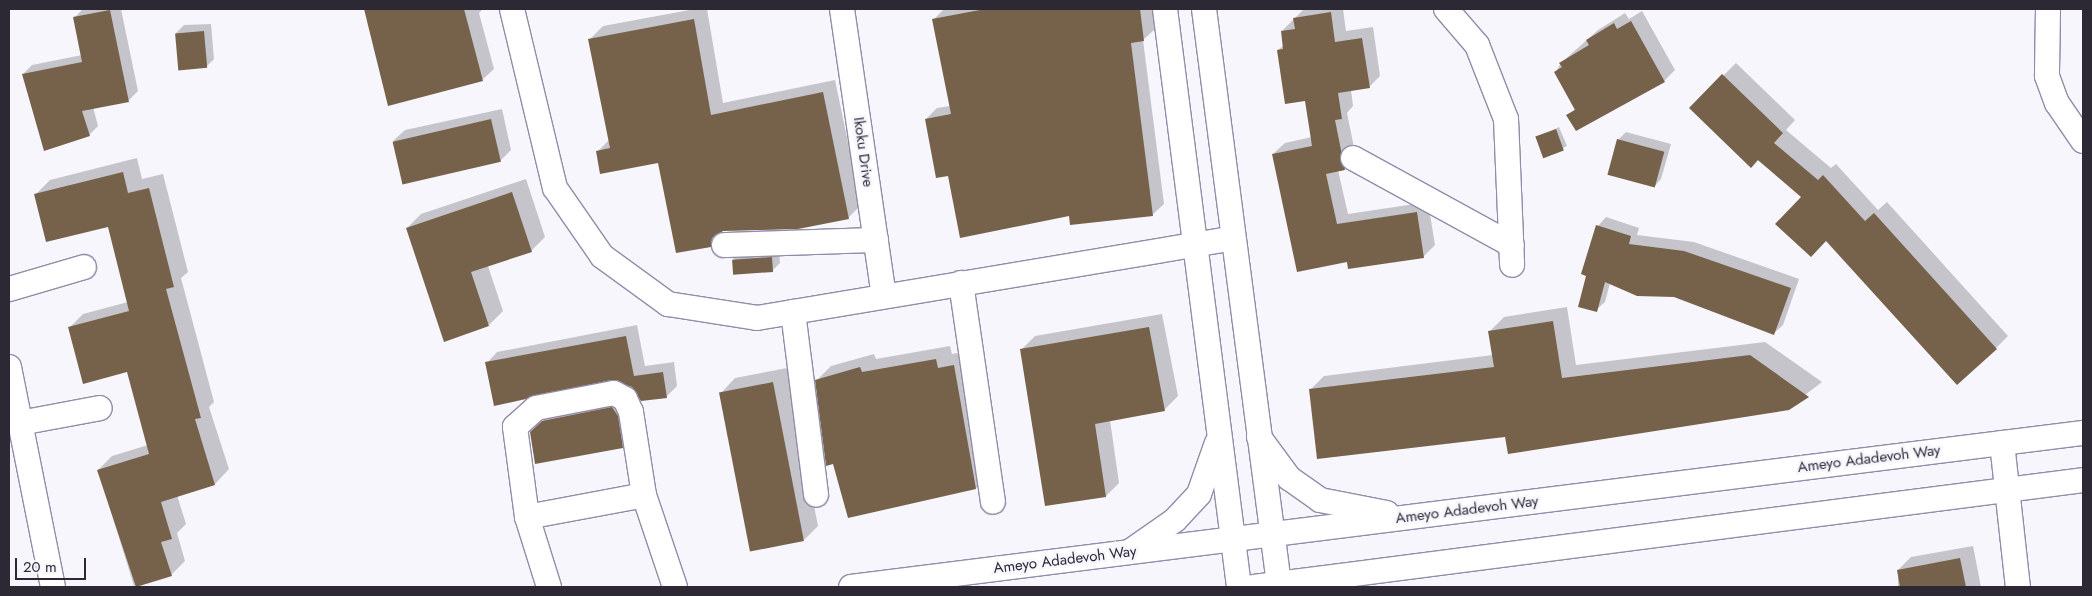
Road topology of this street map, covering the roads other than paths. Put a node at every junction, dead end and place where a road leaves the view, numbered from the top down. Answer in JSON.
{"nodes":[{"id":1,"x":512,"y":9,"type":"edge"},
{"id":2,"x":842,"y":9,"type":"edge"},
{"id":3,"x":1165,"y":9,"type":"edge"},
{"id":4,"x":1204,"y":9,"type":"edge"},
{"id":5,"x":1446,"y":9,"type":"edge"},
{"id":6,"x":2048,"y":9,"type":"edge"},
{"id":7,"x":2083,"y":141,"type":"edge"},
{"id":8,"x":1354,"y":158,"type":"dead end"},
{"id":9,"x":1230,"y":239,"type":"junction"},
{"id":10,"x":876,"y":240,"type":"junction"},
{"id":11,"x":1192,"y":244,"type":"junction"},
{"id":12,"x":724,"y":245,"type":"dead end"},
{"id":13,"x":84,"y":267,"type":"dead end"},
{"id":14,"x":961,"y":283,"type":"junction"},
{"id":15,"x":9,"y":289,"type":"edge"},
{"id":16,"x":884,"y":296,"type":"junction"},
{"id":17,"x":793,"y":312,"type":"junction"},
{"id":18,"x":9,"y":367,"type":"edge"},
{"id":19,"x":100,"y":408,"type":"dead end"},
{"id":20,"x":20,"y":423,"type":"junction"},
{"id":21,"x":2083,"y":433,"type":"edge"},
{"id":22,"x":1258,"y":437,"type":"junction"},
{"id":23,"x":1219,"y":439,"type":"junction"},
{"id":24,"x":2002,"y":443,"type":"junction"},
{"id":25,"x":18,"y":473,"type":"edge"},
{"id":26,"x":2083,"y":480,"type":"edge"},
{"id":27,"x":2007,"y":490,"type":"junction"},
{"id":28,"x":644,"y":495,"type":"junction"},
{"id":29,"x":816,"y":495,"type":"dead end"},
{"id":30,"x":993,"y":502,"type":"dead end"},
{"id":31,"x":527,"y":517,"type":"junction"},
{"id":32,"x":1408,"y":517,"type":"junction"},
{"id":33,"x":1272,"y":534,"type":"junction"},
{"id":34,"x":1233,"y":539,"type":"junction"},
{"id":35,"x":1129,"y":553,"type":"junction"},
{"id":36,"x":1278,"y":584,"type":"junction"},
{"id":37,"x":53,"y":587,"type":"edge"},
{"id":38,"x":549,"y":587,"type":"edge"},
{"id":39,"x":675,"y":587,"type":"edge"},
{"id":40,"x":851,"y":587,"type":"edge"},
{"id":41,"x":1239,"y":587,"type":"edge"},
{"id":42,"x":1254,"y":587,"type":"edge"},
{"id":43,"x":2018,"y":587,"type":"edge"}],
"edges":[{"from":1,"to":17,"type":"street"},
{"from":2,"to":10,"type":"street","name":"Ikoku Drive"},
{"from":3,"to":11,"type":"street"},
{"from":4,"to":9,"type":"street"},
{"from":5,"to":8,"type":"street"},
{"from":6,"to":7,"type":"street"},
{"from":9,"to":11,"type":"street"},
{"from":9,"to":22,"type":"street"},
{"from":10,"to":12,"type":"street"},
{"from":10,"to":16,"type":"street","name":"Ikoku Drive"},
{"from":11,"to":14,"type":"street"},
{"from":11,"to":23,"type":"street"},
{"from":13,"to":15,"type":"street"},
{"from":14,"to":16,"type":"street"},
{"from":14,"to":30,"type":"street"},
{"from":16,"to":17,"type":"street"},
{"from":17,"to":29,"type":"street"},
{"from":18,"to":20,"type":"street"},
{"from":19,"to":20,"type":"street"},
{"from":20,"to":25,"type":"street"},
{"from":21,"to":24,"type":"street","name":"Ameyo Adadevoh Way"},
{"from":22,"to":32,"type":"street"},
{"from":22,"to":33,"type":"street"},
{"from":23,"to":34,"type":"street"},
{"from":23,"to":35,"type":"street"},
{"from":24,"to":27,"type":"street"},
{"from":24,"to":32,"type":"street","name":"Ameyo Adadevoh Way"},
{"from":25,"to":37,"type":"street"},
{"from":26,"to":27,"type":"street"},
{"from":27,"to":36,"type":"street"},
{"from":27,"to":43,"type":"street"},
{"from":28,"to":31,"type":"street"},
{"from":28,"to":31,"type":"street"},
{"from":28,"to":39,"type":"street"},
{"from":31,"to":38,"type":"street"},
{"from":32,"to":33,"type":"street","name":"Ameyo Adadevoh Way"},
{"from":33,"to":34,"type":"street","name":"Ameyo Adadevoh Way"},
{"from":33,"to":36,"type":"street"},
{"from":34,"to":35,"type":"street","name":"Ameyo Adadevoh Way"},
{"from":34,"to":41,"type":"street"},
{"from":35,"to":40,"type":"street","name":"Ameyo Adadevoh Way"},
{"from":36,"to":42,"type":"street"}]}
